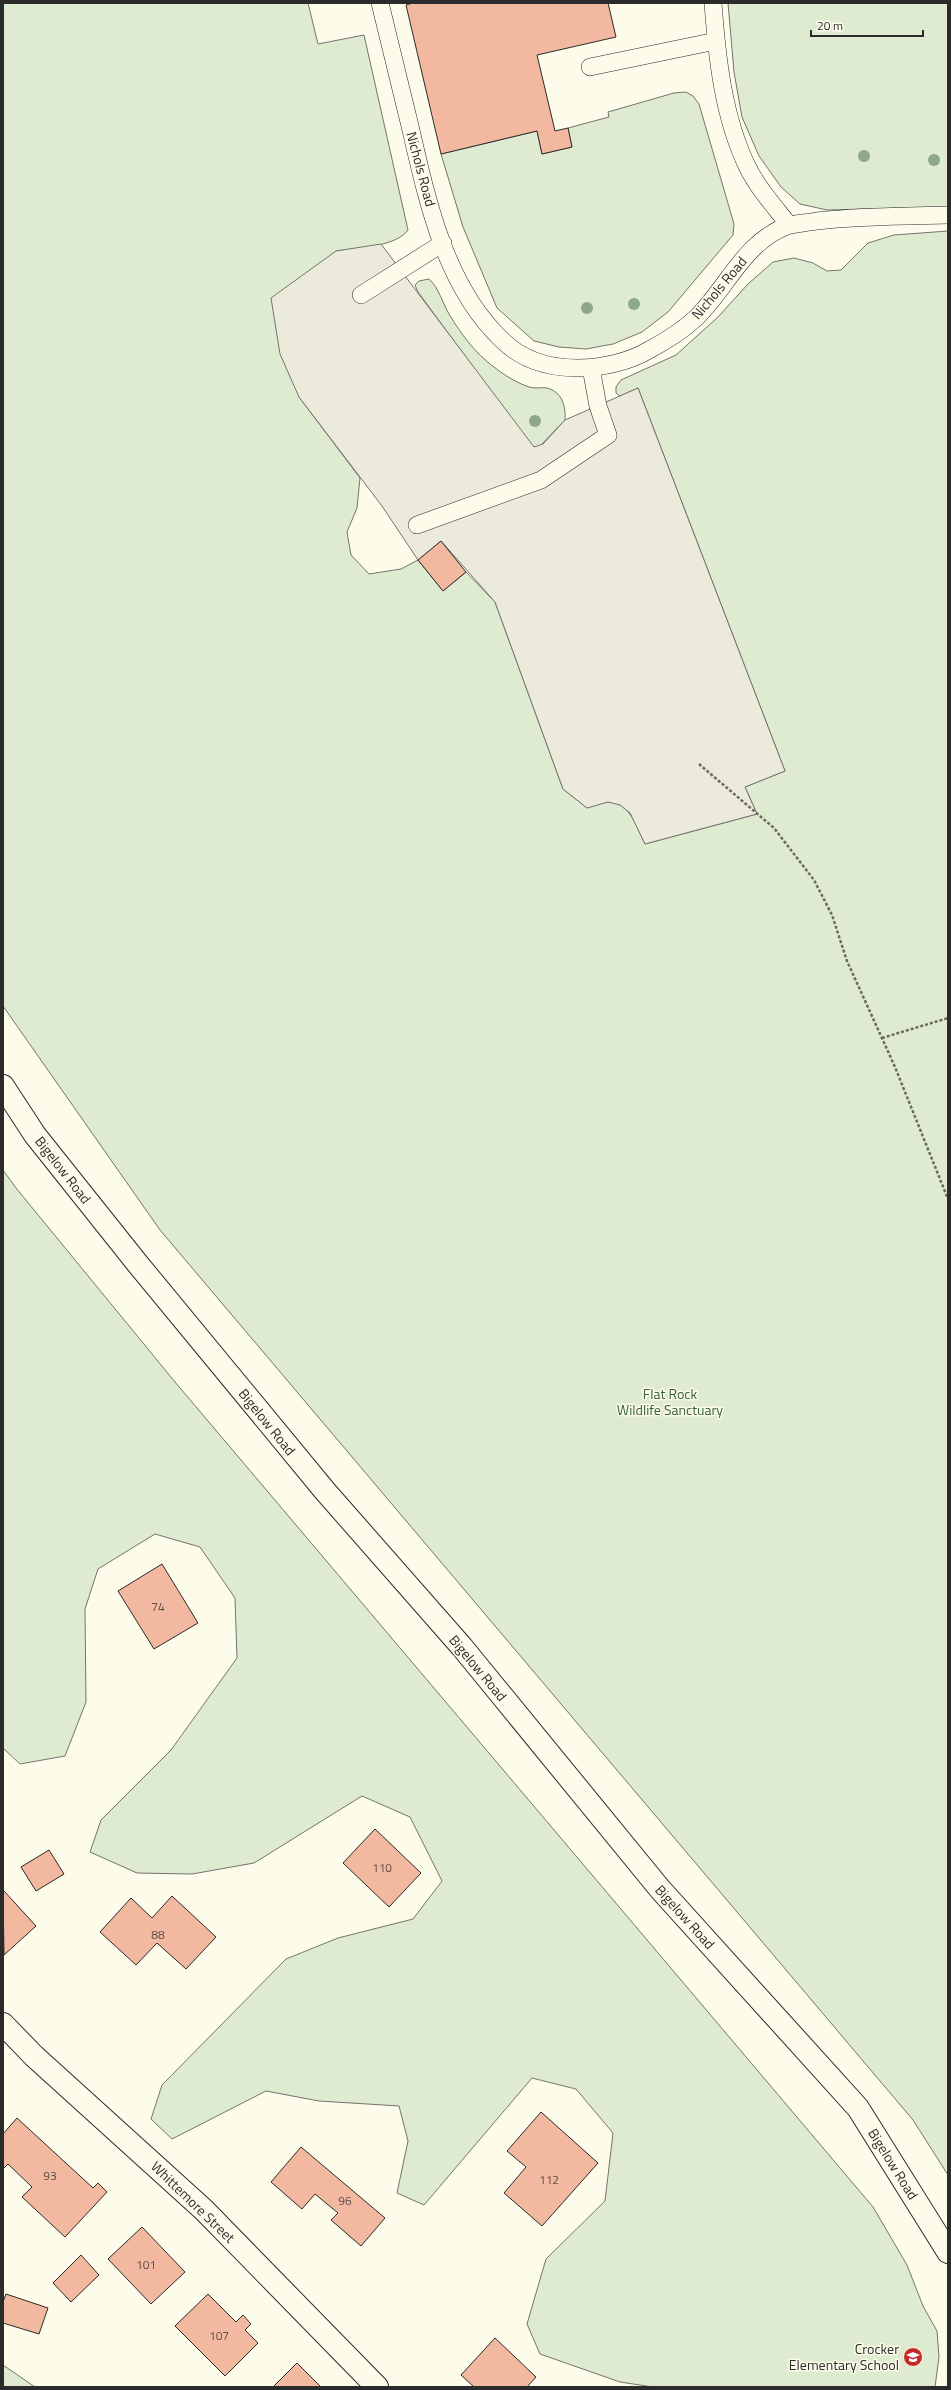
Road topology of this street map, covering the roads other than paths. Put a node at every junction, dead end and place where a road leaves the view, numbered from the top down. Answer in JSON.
{"nodes":[{"id":1,"x":380,"y":3,"type":"edge"},
{"id":2,"x":713,"y":3,"type":"edge"},
{"id":3,"x":716,"y":41,"type":"junction"},
{"id":4,"x":590,"y":67,"type":"dead end"},
{"id":5,"x":948,"y":215,"type":"edge"},
{"id":6,"x":789,"y":225,"type":"junction"},
{"id":7,"x":443,"y":243,"type":"junction"},
{"id":8,"x":361,"y":295,"type":"dead end"},
{"id":9,"x":591,"y":368,"type":"junction"},
{"id":10,"x":417,"y":525,"type":"dead end"},
{"id":11,"x":3,"y":1086,"type":"edge"},
{"id":12,"x":3,"y":2024,"type":"edge"},
{"id":13,"x":948,"y":2252,"type":"edge"},
{"id":14,"x":377,"y":2387,"type":"edge"}],
"edges":[{"from":1,"to":7,"type":"lane","name":"Nichols Road"},
{"from":2,"to":3,"type":"lane"},
{"from":3,"to":4,"type":"lane"},
{"from":3,"to":6,"type":"lane"},
{"from":5,"to":6,"type":"lane","name":"Nichols Road"},
{"from":6,"to":9,"type":"lane","name":"Nichols Road"},
{"from":7,"to":8,"type":"lane"},
{"from":7,"to":9,"type":"lane","name":"Nichols Road"},
{"from":9,"to":10,"type":"lane"},
{"from":11,"to":13,"type":"street","name":"Bigelow Road"},
{"from":12,"to":14,"type":"street","name":"Whittemore Street"}]}
